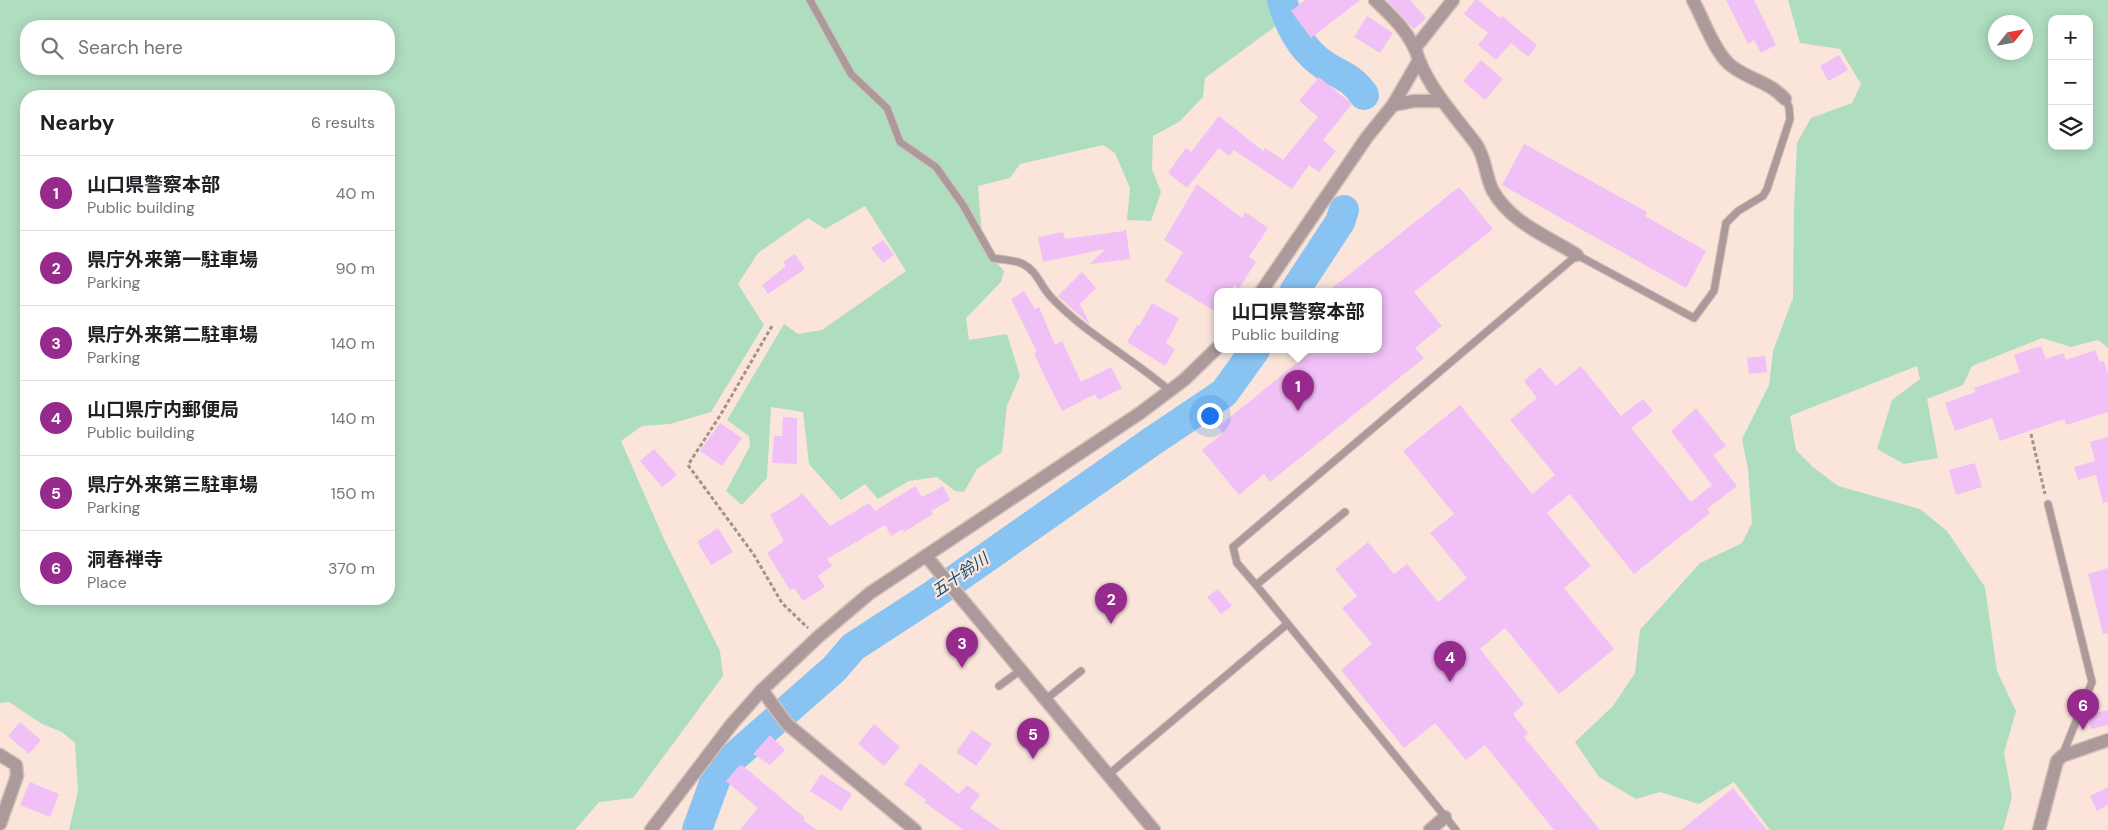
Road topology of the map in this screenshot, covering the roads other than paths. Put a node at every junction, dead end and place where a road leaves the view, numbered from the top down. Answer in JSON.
{"nodes":[{"id":1,"x":810,"y":0,"type":"edge"},
{"id":2,"x":1375,"y":0,"type":"edge"},
{"id":3,"x":1453,"y":0,"type":"edge"},
{"id":4,"x":1693,"y":0,"type":"edge"},
{"id":5,"x":1417,"y":54,"type":"junction"},
{"id":6,"x":1785,"y":99,"type":"joint"},
{"id":7,"x":1441,"y":101,"type":"junction"},
{"id":8,"x":1393,"y":105,"type":"junction"},
{"id":9,"x":1577,"y":255,"type":"junction"},
{"id":10,"x":1264,"y":288,"type":"edge"},
{"id":11,"x":1214,"y":351,"type":"edge"},
{"id":12,"x":1170,"y":391,"type":"junction"},
{"id":13,"x":2048,"y":504,"type":"road end"},
{"id":14,"x":1345,"y":512,"type":"dead end"},
{"id":15,"x":926,"y":556,"type":"junction"},
{"id":16,"x":1256,"y":585,"type":"junction"},
{"id":17,"x":1286,"y":625,"type":"junction"},
{"id":18,"x":1021,"y":670,"type":"junction"},
{"id":19,"x":1081,"y":671,"type":"dead end"},
{"id":20,"x":999,"y":686,"type":"dead end"},
{"id":21,"x":762,"y":690,"type":"junction"},
{"id":22,"x":1045,"y":700,"type":"junction"},
{"id":23,"x":2108,"y":740,"type":"edge"},
{"id":24,"x":0,"y":755,"type":"edge"},
{"id":25,"x":2062,"y":756,"type":"junction"},
{"id":26,"x":1108,"y":775,"type":"junction"},
{"id":27,"x":1446,"y":817,"type":"junction"},
{"id":28,"x":0,"y":824,"type":"edge"},
{"id":29,"x":651,"y":830,"type":"edge"},
{"id":30,"x":915,"y":830,"type":"edge"},
{"id":31,"x":1154,"y":830,"type":"edge"},
{"id":32,"x":1430,"y":830,"type":"edge"},
{"id":33,"x":1456,"y":830,"type":"edge"},
{"id":34,"x":2039,"y":830,"type":"edge"}],
"edges":[{"from":1,"to":12,"type":"lane"},
{"from":2,"to":5,"type":"street"},
{"from":3,"to":5,"type":"street"},
{"from":4,"to":6,"type":"street"},
{"from":5,"to":7,"type":"street"},
{"from":5,"to":8,"type":"street"},
{"from":6,"to":9,"type":"lane"},
{"from":7,"to":8,"type":"street"},
{"from":7,"to":9,"type":"street"},
{"from":8,"to":10,"type":"street"},
{"from":9,"to":16,"type":"lane"},
{"from":11,"to":12,"type":"street"},
{"from":12,"to":15,"type":"street"},
{"from":13,"to":25,"type":"lane"},
{"from":14,"to":16,"type":"lane"},
{"from":15,"to":18,"type":"street"},
{"from":15,"to":21,"type":"street"},
{"from":16,"to":17,"type":"lane"},
{"from":17,"to":26,"type":"lane"},
{"from":17,"to":27,"type":"lane"},
{"from":18,"to":20,"type":"lane"},
{"from":18,"to":22,"type":"street"},
{"from":19,"to":22,"type":"lane"},
{"from":21,"to":29,"type":"street"},
{"from":21,"to":30,"type":"street"},
{"from":22,"to":26,"type":"street"},
{"from":23,"to":25,"type":"street"},
{"from":24,"to":28,"type":"street"},
{"from":25,"to":34,"type":"street"},
{"from":26,"to":31,"type":"street"},
{"from":27,"to":32,"type":"street"},
{"from":27,"to":33,"type":"lane"}]}
